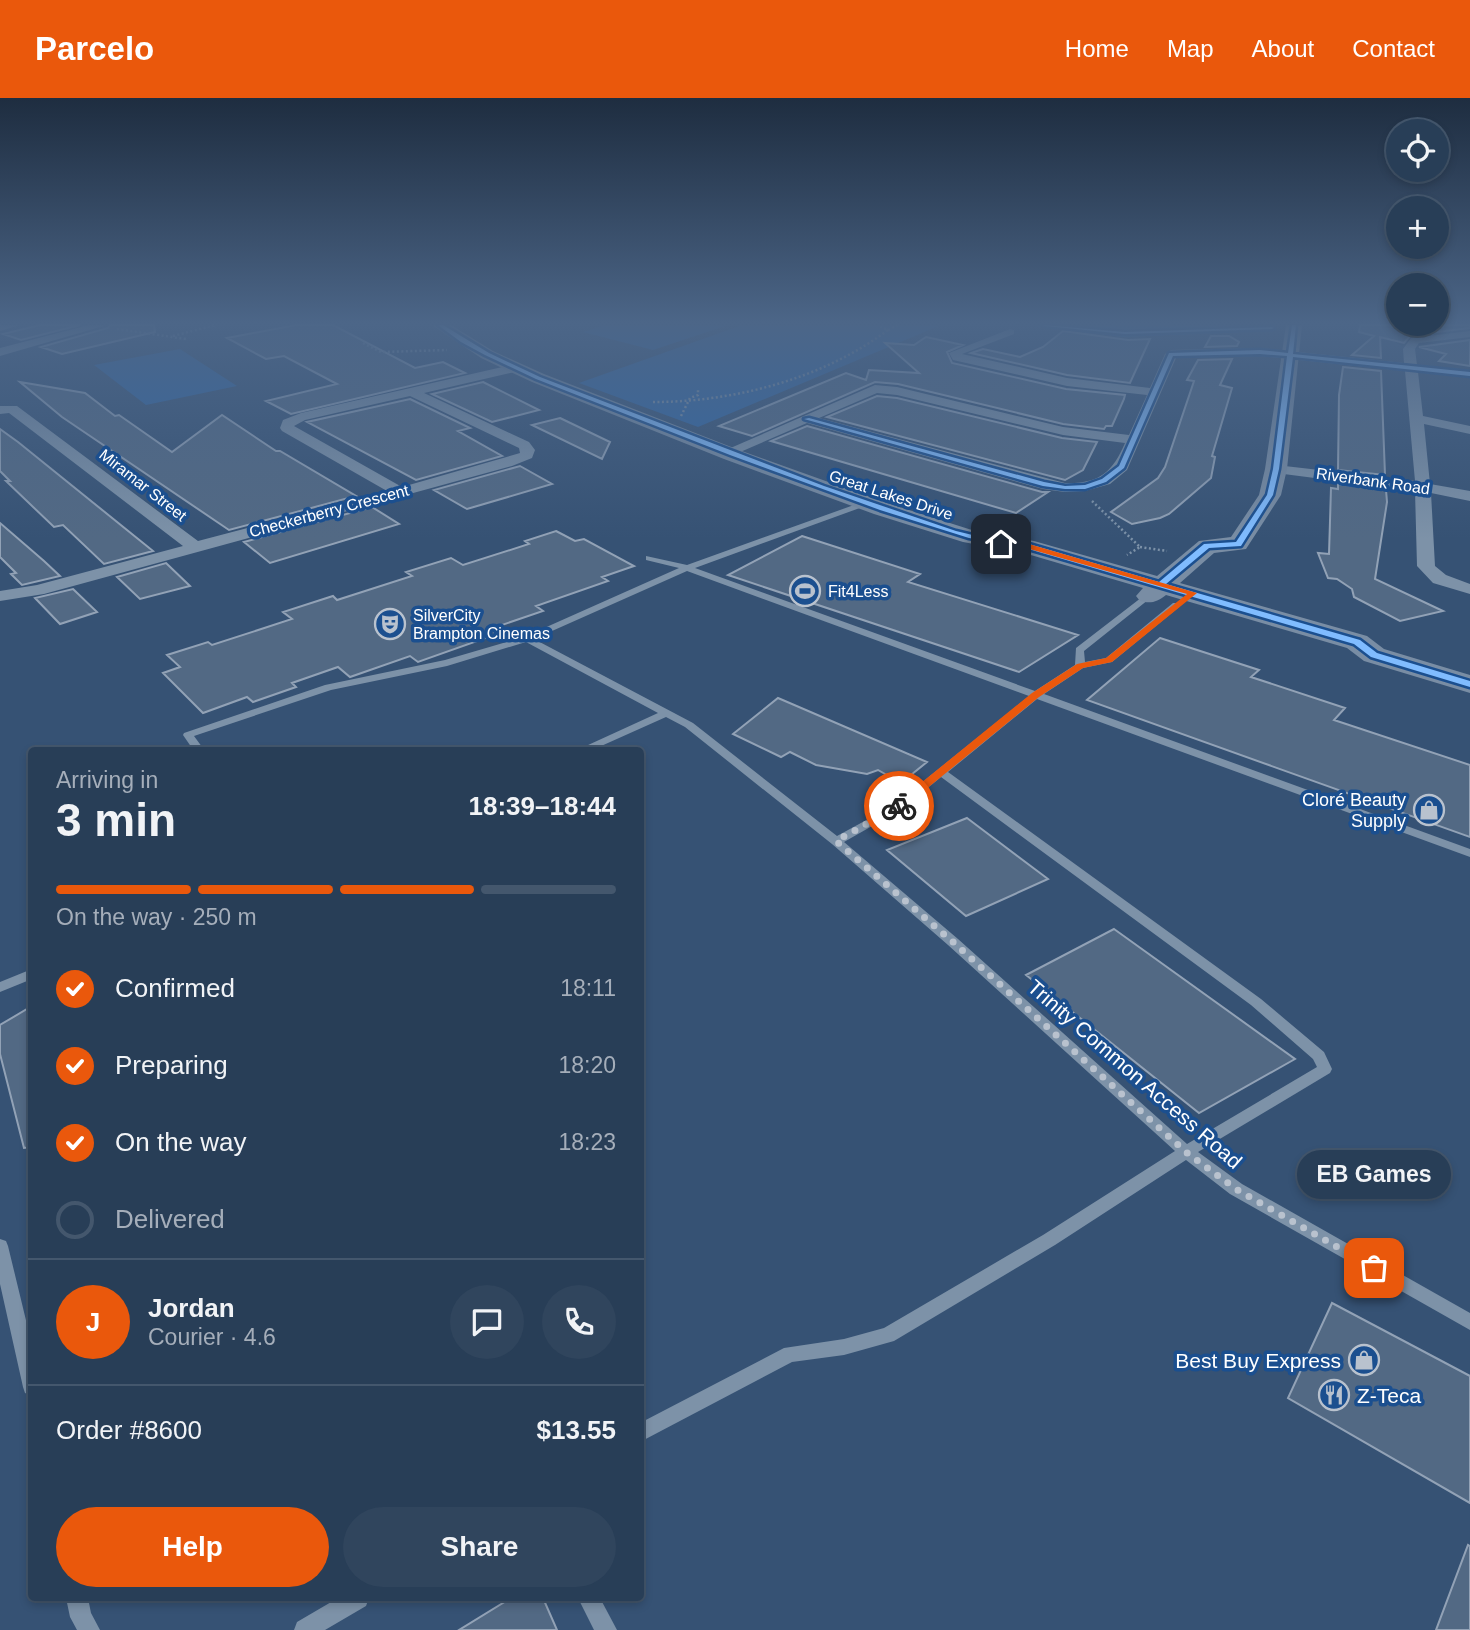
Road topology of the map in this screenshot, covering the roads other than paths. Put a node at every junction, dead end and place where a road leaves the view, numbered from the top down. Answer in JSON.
{"nodes":[{"id":1,"x":392,"y":396,"type":"edge"},
{"id":2,"x":421,"y":396,"type":"edge"},
{"id":3,"x":586,"y":396,"type":"edge"},
{"id":4,"x":854,"y":396,"type":"edge"},
{"id":5,"x":918,"y":396,"type":"edge"},
{"id":6,"x":1151,"y":396,"type":"edge"},
{"id":7,"x":1285,"y":396,"type":"edge"},
{"id":8,"x":1415,"y":396,"type":"edge"},
{"id":9,"x":0,"y":410,"type":"edge"},
{"id":10,"x":807,"y":419,"type":"junction"},
{"id":11,"x":1418,"y":419,"type":"junction"},
{"id":12,"x":1470,"y":430,"type":"edge"},
{"id":13,"x":1135,"y":440,"type":"junction"},
{"id":14,"x":726,"y":453,"type":"junction"},
{"id":15,"x":1276,"y":469,"type":"junction"},
{"id":16,"x":1423,"y":487,"type":"junction"},
{"id":17,"x":400,"y":492,"type":"junction"},
{"id":18,"x":1470,"y":496,"type":"edge"},
{"id":19,"x":865,"y":503,"type":"junction"},
{"id":20,"x":1001,"y":544,"type":"junction"},
{"id":21,"x":1238,"y":544,"type":"junction"},
{"id":22,"x":195,"y":547,"type":"junction"},
{"id":23,"x":649,"y":558,"type":"dead end"},
{"id":24,"x":687,"y":568,"type":"junction"},
{"id":25,"x":1186,"y":588,"type":"junction"},
{"id":26,"x":1470,"y":589,"type":"edge"},
{"id":27,"x":0,"y":596,"type":"edge"},
{"id":28,"x":527,"y":639,"type":"junction"},
{"id":29,"x":1080,"y":666,"type":"junction"},
{"id":30,"x":1470,"y":684,"type":"edge"},
{"id":31,"x":1036,"y":695,"type":"junction"},
{"id":32,"x":666,"y":713,"type":"junction"},
{"id":33,"x":197,"y":747,"type":"edge"},
{"id":34,"x":589,"y":747,"type":"edge"},
{"id":35,"x":941,"y":772,"type":"junction"},
{"id":36,"x":836,"y":841,"type":"junction"},
{"id":37,"x":1470,"y":853,"type":"edge"},
{"id":38,"x":28,"y":976,"type":"edge"},
{"id":39,"x":0,"y":987,"type":"edge"},
{"id":40,"x":1186,"y":1152,"type":"junction"},
{"id":41,"x":0,"y":1246,"type":"edge"},
{"id":42,"x":1470,"y":1322,"type":"edge"},
{"id":43,"x":28,"y":1370,"type":"edge"},
{"id":44,"x":644,"y":1431,"type":"edge"},
{"id":45,"x":78,"y":1601,"type":"edge"},
{"id":46,"x":353,"y":1601,"type":"edge"},
{"id":47,"x":591,"y":1601,"type":"edge"},
{"id":48,"x":89,"y":1630,"type":"edge"},
{"id":49,"x":305,"y":1630,"type":"edge"},
{"id":50,"x":606,"y":1630,"type":"edge"}],
"edges":[{"from":1,"to":17,"type":"street"},
{"from":2,"to":17,"type":"street","name":"Checkerberry Crescent"},
{"from":3,"to":14,"type":"street","name":"Great Lakes Drive"},
{"from":4,"to":10,"type":"street"},
{"from":5,"to":13,"type":"street"},
{"from":6,"to":13,"type":"street"},
{"from":7,"to":15,"type":"street"},
{"from":8,"to":11,"type":"street"},
{"from":9,"to":22,"type":"street","name":"Miramar Street"},
{"from":10,"to":13,"type":"street"},
{"from":10,"to":14,"type":"street"},
{"from":11,"to":12,"type":"street"},
{"from":11,"to":16,"type":"street"},
{"from":14,"to":19,"type":"street","name":"Great Lakes Drive"},
{"from":15,"to":16,"type":"street","name":"Riverbank Road"},
{"from":15,"to":21,"type":"street"},
{"from":16,"to":18,"type":"street","name":"Riverbank Road"},
{"from":16,"to":26,"type":"street"},
{"from":17,"to":22,"type":"street","name":"Checkerberry Crescent"},
{"from":19,"to":20,"type":"street","name":"Great Lakes Drive"},
{"from":19,"to":24,"type":"lane"},
{"from":20,"to":25,"type":"street","name":"Great Lakes Drive"},
{"from":20,"to":25,"type":"street","name":"Great Lakes Drive"},
{"from":21,"to":25,"type":"street"},
{"from":21,"to":25,"type":"street"},
{"from":22,"to":27,"type":"street","name":"Checkerberry Crescent"},
{"from":23,"to":24,"type":"lane"},
{"from":24,"to":28,"type":"lane"},
{"from":24,"to":31,"type":"lane"},
{"from":25,"to":29,"type":"lane"},
{"from":25,"to":29,"type":"lane"},
{"from":25,"to":30,"type":"street","name":"Great Lakes Drive"},
{"from":28,"to":32,"type":"lane","name":"Trinity Common Access Road"},
{"from":28,"to":33,"type":"lane"},
{"from":29,"to":31,"type":"lane"},
{"from":31,"to":35,"type":"lane"},
{"from":31,"to":37,"type":"lane"},
{"from":32,"to":34,"type":"lane"},
{"from":32,"to":36,"type":"lane","name":"Trinity Common Access Road"},
{"from":35,"to":36,"type":"lane"},
{"from":35,"to":40,"type":"lane"},
{"from":36,"to":40,"type":"lane","name":"Trinity Common Access Road"},
{"from":38,"to":39,"type":"lane"},
{"from":40,"to":42,"type":"lane","name":"Trinity Common Access Road"},
{"from":40,"to":44,"type":"lane"},
{"from":41,"to":43,"type":"lane"},
{"from":45,"to":48,"type":"lane"},
{"from":46,"to":49,"type":"lane"},
{"from":47,"to":50,"type":"lane"}]}
